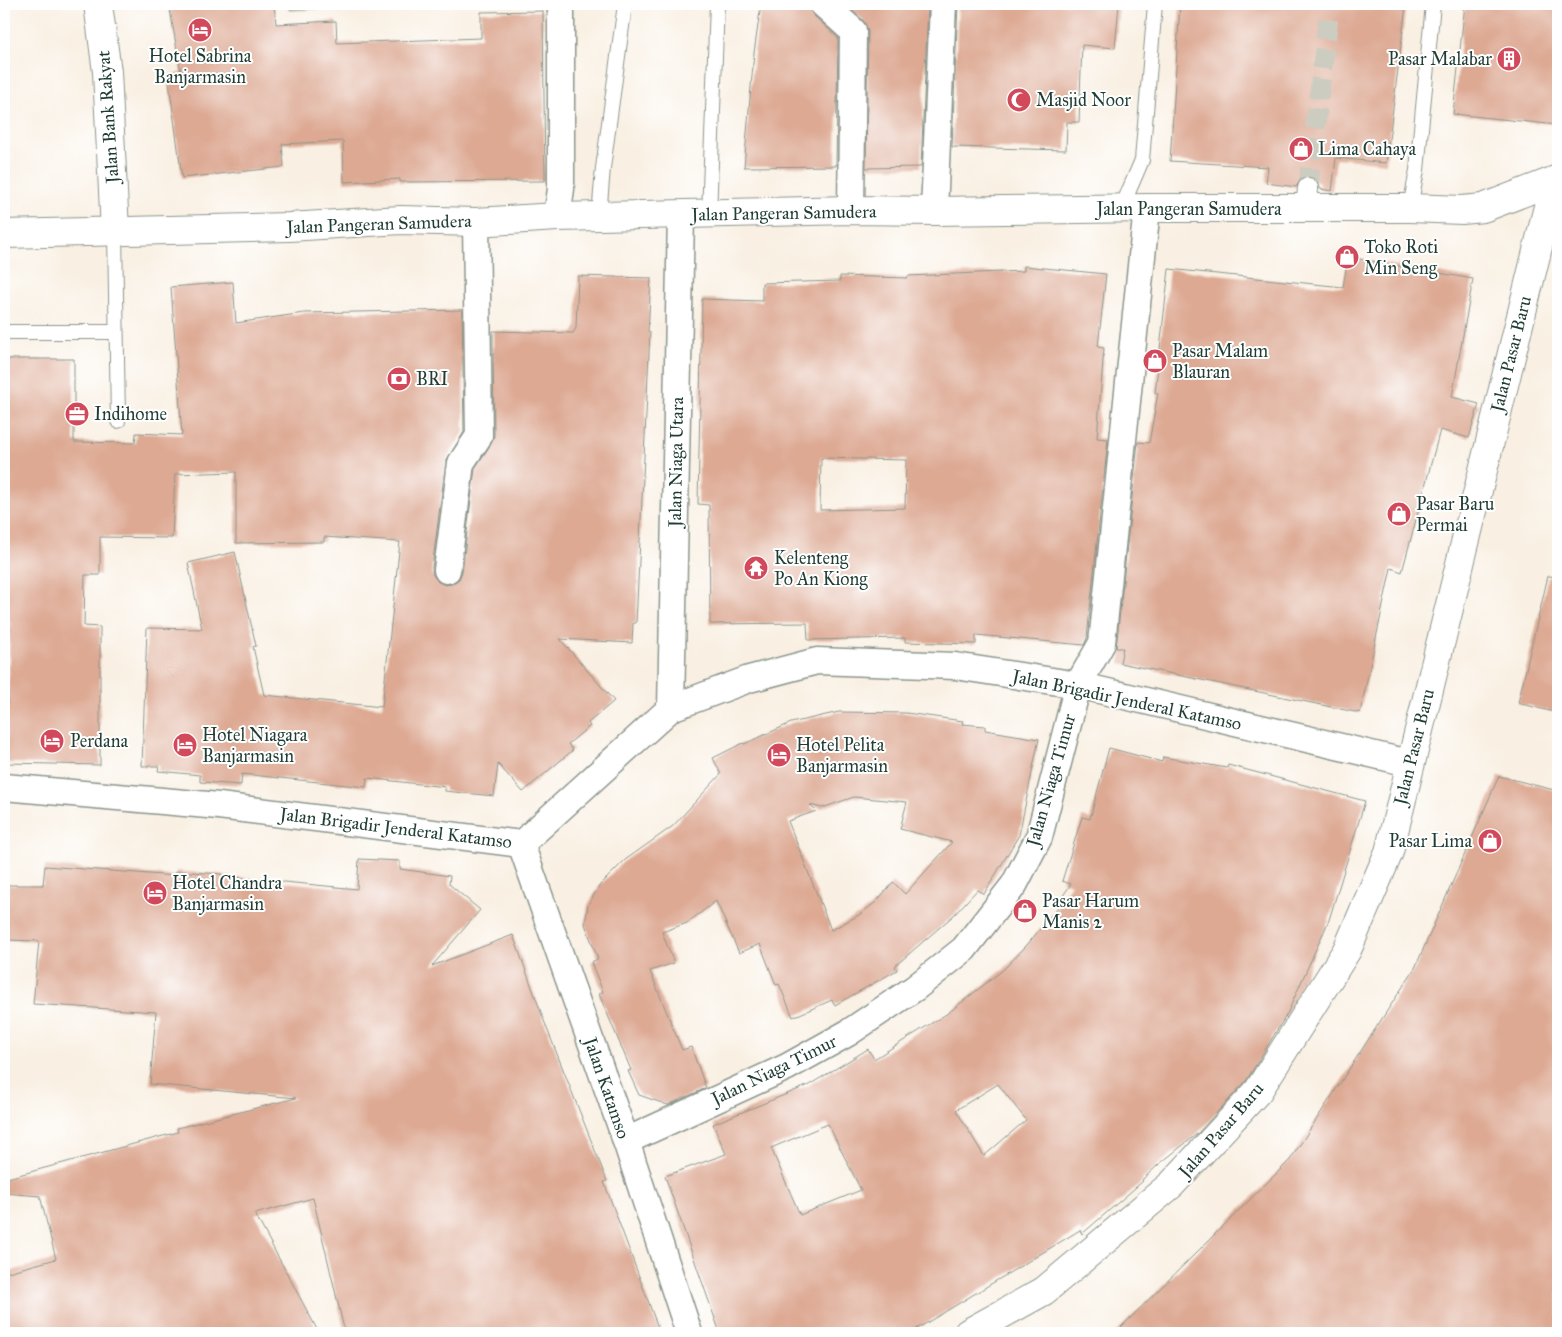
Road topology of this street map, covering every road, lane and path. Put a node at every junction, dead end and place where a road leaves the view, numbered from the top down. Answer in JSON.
{"nodes":[{"id":1,"x":98,"y":4,"type":"edge"},
{"id":2,"x":560,"y":4,"type":"edge"},
{"id":3,"x":625,"y":4,"type":"edge"},
{"id":4,"x":717,"y":4,"type":"edge"},
{"id":5,"x":823,"y":4,"type":"edge"},
{"id":6,"x":943,"y":4,"type":"edge"},
{"id":7,"x":1155,"y":4,"type":"edge"},
{"id":8,"x":1434,"y":4,"type":"edge"},
{"id":9,"x":1556,"y":180,"type":"edge"},
{"id":10,"x":1134,"y":208,"type":"junction"},
{"id":11,"x":1410,"y":208,"type":"junction"},
{"id":12,"x":851,"y":210,"type":"junction"},
{"id":13,"x":934,"y":212,"type":"junction"},
{"id":14,"x":709,"y":214,"type":"junction"},
{"id":15,"x":681,"y":215,"type":"junction"},
{"id":16,"x":557,"y":216,"type":"junction"},
{"id":17,"x":599,"y":216,"type":"junction"},
{"id":18,"x":476,"y":222,"type":"junction"},
{"id":19,"x":115,"y":231,"type":"junction"},
{"id":20,"x":4,"y":234,"type":"edge"},
{"id":21,"x":10,"y":332,"type":"dead end"},
{"id":22,"x":116,"y":332,"type":"junction"},
{"id":23,"x":118,"y":421,"type":"dead end"},
{"id":24,"x":447,"y":570,"type":"dead end"},
{"id":25,"x":1078,"y":685,"type":"junction"},
{"id":26,"x":671,"y":708,"type":"junction"},
{"id":27,"x":1409,"y":763,"type":"junction"},
{"id":28,"x":4,"y":787,"type":"edge"},
{"id":29,"x":521,"y":844,"type":"junction"},
{"id":30,"x":626,"y":1141,"type":"junction"},
{"id":31,"x":689,"y":1333,"type":"edge"},
{"id":32,"x":968,"y":1333,"type":"edge"}],
"edges":[{"from":1,"to":19,"type":"main road","name":"Jalan Bank Rakyat"},
{"from":2,"to":16,"type":"street"},
{"from":3,"to":17,"type":"lane"},
{"from":4,"to":14,"type":"lane"},
{"from":5,"to":12,"type":"street"},
{"from":6,"to":13,"type":"street"},
{"from":7,"to":10,"type":"lane"},
{"from":8,"to":11,"type":"lane"},
{"from":9,"to":11,"type":"main road","name":"Jalan Pangeran Samudera"},
{"from":9,"to":27,"type":"main road","name":"Jalan Pasar Baru"},
{"from":10,"to":11,"type":"main road","name":"Jalan Pangeran Samudera"},
{"from":10,"to":13,"type":"main road","name":"Jalan Pangeran Samudera"},
{"from":10,"to":25,"type":"street","name":"Jalan Niaga Timur"},
{"from":12,"to":13,"type":"main road","name":"Jalan Pangeran Samudera"},
{"from":12,"to":14,"type":"main road","name":"Jalan Pangeran Samudera"},
{"from":14,"to":15,"type":"main road","name":"Jalan Pangeran Samudera"},
{"from":15,"to":17,"type":"main road","name":"Jalan Pangeran Samudera"},
{"from":15,"to":26,"type":"street","name":"Jalan Niaga Utara"},
{"from":16,"to":17,"type":"main road","name":"Jalan Pangeran Samudera"},
{"from":16,"to":18,"type":"main road","name":"Jalan Pangeran Samudera"},
{"from":18,"to":19,"type":"main road","name":"Jalan Pangeran Samudera"},
{"from":18,"to":24,"type":"street"},
{"from":19,"to":20,"type":"main road","name":"Jalan Pangeran Samudera"},
{"from":19,"to":22,"type":"lane"},
{"from":21,"to":22,"type":"lane"},
{"from":22,"to":23,"type":"lane"},
{"from":25,"to":26,"type":"street","name":"Jalan Brigadir Jenderal Katamso"},
{"from":25,"to":27,"type":"street","name":"Jalan Brigadir Jenderal Katamso"},
{"from":25,"to":30,"type":"street","name":"Jalan Niaga Timur"},
{"from":26,"to":29,"type":"street","name":"Jalan Brigadir Jenderal Katamso"},
{"from":27,"to":32,"type":"main road","name":"Jalan Pasar Baru"},
{"from":28,"to":29,"type":"street","name":"Jalan Brigadir Jenderal Katamso"},
{"from":29,"to":30,"type":"street","name":"Jalan Katamso"},
{"from":30,"to":31,"type":"street","name":"Jalan Katamso"}]}
